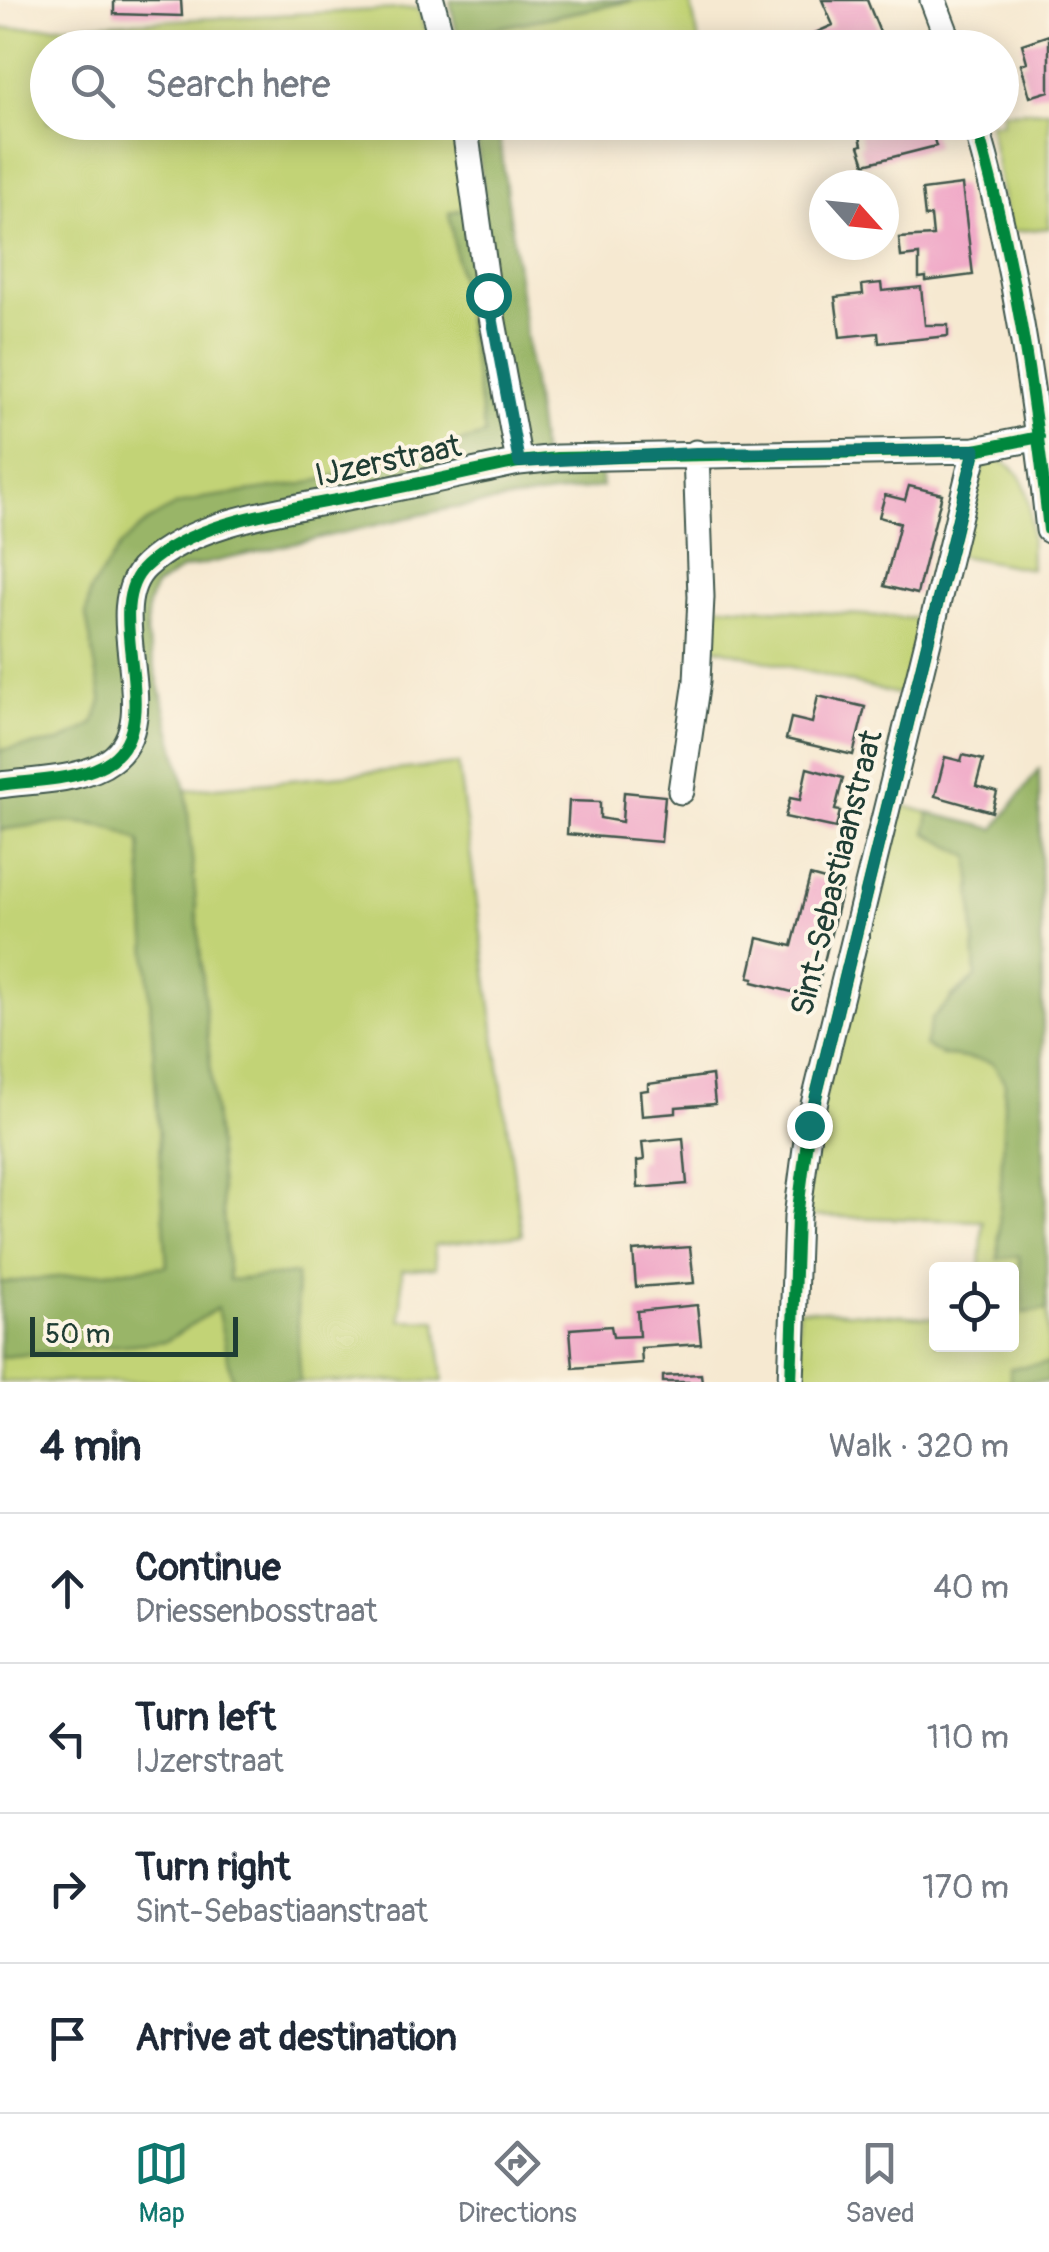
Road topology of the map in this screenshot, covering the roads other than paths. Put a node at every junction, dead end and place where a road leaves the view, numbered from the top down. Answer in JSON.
{"nodes":[{"id":1,"x":431,"y":0,"type":"edge"},
{"id":2,"x":933,"y":0,"type":"edge"},
{"id":3,"x":439,"y":30,"type":"edge"},
{"id":4,"x":944,"y":30,"type":"edge"},
{"id":5,"x":466,"y":140,"type":"edge"},
{"id":6,"x":979,"y":140,"type":"edge"},
{"id":7,"x":1039,"y":437,"type":"junction"},
{"id":8,"x":975,"y":450,"type":"junction"},
{"id":9,"x":696,"y":453,"type":"junction"},
{"id":10,"x":519,"y":462,"type":"junction"},
{"id":11,"x":1049,"y":530,"type":"edge"},
{"id":12,"x":0,"y":785,"type":"edge"},
{"id":13,"x":681,"y":791,"type":"dead end"},
{"id":14,"x":792,"y":1382,"type":"edge"}],
"edges":[{"from":1,"to":3,"type":"street"},
{"from":2,"to":4,"type":"street"},
{"from":5,"to":10,"type":"street"},
{"from":6,"to":7,"type":"street"},
{"from":7,"to":8,"type":"street"},
{"from":7,"to":11,"type":"street"},
{"from":8,"to":9,"type":"street","name":"IJzerstraat"},
{"from":8,"to":14,"type":"street","name":"Sint-Sebastiaanstraat"},
{"from":9,"to":10,"type":"street","name":"IJzerstraat"},
{"from":9,"to":13,"type":"street"},
{"from":10,"to":12,"type":"street","name":"IJzerstraat"}]}
